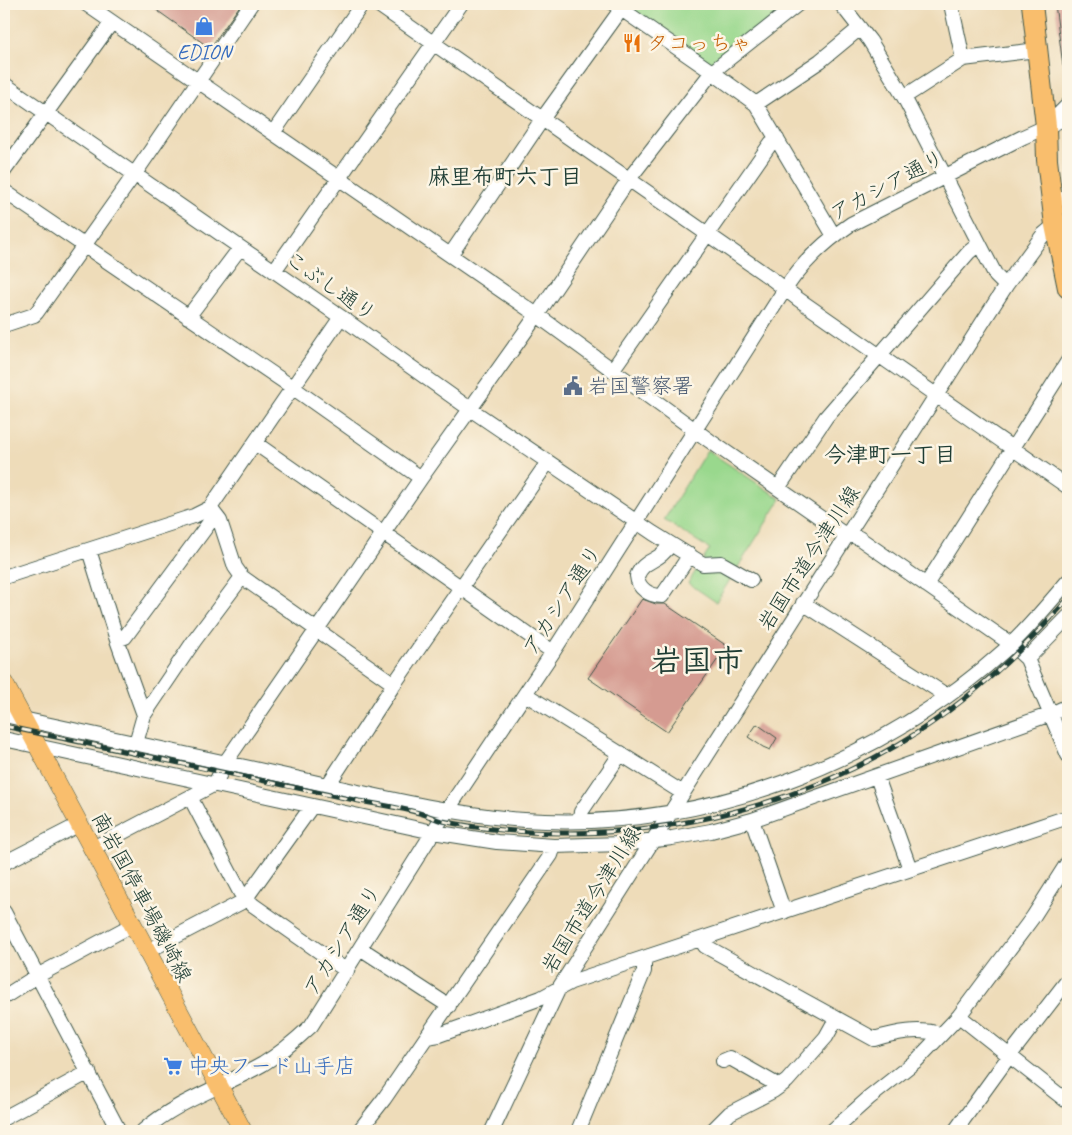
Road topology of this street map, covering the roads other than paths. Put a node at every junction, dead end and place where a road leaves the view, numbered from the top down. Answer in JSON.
{"nodes":[{"id":1,"x":86,"y":4,"type":"edge"},
{"id":2,"x":252,"y":4,"type":"edge"},
{"id":3,"x":362,"y":4,"type":"edge"},
{"id":4,"x":377,"y":4,"type":"edge"},
{"id":5,"x":461,"y":4,"type":"edge"},
{"id":6,"x":798,"y":4,"type":"edge"},
{"id":7,"x":841,"y":4,"type":"edge"},
{"id":8,"x":951,"y":4,"type":"edge"},
{"id":9,"x":1032,"y":4,"type":"edge"},
{"id":10,"x":620,"y":5,"type":"edge"},
{"id":11,"x":112,"y":22,"type":"junction"},
{"id":12,"x":860,"y":28,"type":"junction"},
{"id":13,"x":434,"y":43,"type":"junction"},
{"id":14,"x":1037,"y":50,"type":"junction"},
{"id":15,"x":962,"y":59,"type":"junction"},
{"id":16,"x":712,"y":72,"type":"junction"},
{"id":17,"x":198,"y":82,"type":"junction"},
{"id":18,"x":4,"y":84,"type":"edge"},
{"id":19,"x":904,"y":97,"type":"junction"},
{"id":20,"x":756,"y":104,"type":"junction"},
{"id":21,"x":1068,"y":105,"type":"edge"},
{"id":22,"x":44,"y":113,"type":"junction"},
{"id":23,"x":1068,"y":117,"type":"edge"},
{"id":24,"x":543,"y":118,"type":"junction"},
{"id":25,"x":1046,"y":126,"type":"junction"},
{"id":26,"x":273,"y":133,"type":"junction"},
{"id":27,"x":777,"y":139,"type":"junction"},
{"id":28,"x":4,"y":171,"type":"edge"},
{"id":29,"x":134,"y":175,"type":"junction"},
{"id":30,"x":945,"y":177,"type":"junction"},
{"id":31,"x":338,"y":179,"type":"junction"},
{"id":32,"x":629,"y":179,"type":"junction"},
{"id":33,"x":4,"y":191,"type":"edge"},
{"id":34,"x":1060,"y":199,"type":"edge"},
{"id":35,"x":1055,"y":226,"type":"junction"},
{"id":36,"x":706,"y":234,"type":"junction"},
{"id":37,"x":834,"y":236,"type":"junction"},
{"id":38,"x":979,"y":244,"type":"junction"},
{"id":39,"x":84,"y":246,"type":"junction"},
{"id":40,"x":240,"y":248,"type":"junction"},
{"id":41,"x":450,"y":254,"type":"junction"},
{"id":42,"x":274,"y":271,"type":"junction"},
{"id":43,"x":1007,"y":284,"type":"junction"},
{"id":44,"x":1068,"y":288,"type":"edge"},
{"id":45,"x":785,"y":289,"type":"junction"},
{"id":46,"x":537,"y":315,"type":"junction"},
{"id":47,"x":188,"y":317,"type":"junction"},
{"id":48,"x":341,"y":317,"type":"junction"},
{"id":49,"x":4,"y":325,"type":"edge"},
{"id":50,"x":878,"y":355,"type":"junction"},
{"id":51,"x":1068,"y":361,"type":"edge"},
{"id":52,"x":613,"y":369,"type":"junction"},
{"id":53,"x":292,"y":387,"type":"junction"},
{"id":54,"x":937,"y":396,"type":"junction"},
{"id":55,"x":470,"y":409,"type":"junction"},
{"id":56,"x":694,"y":429,"type":"junction"},
{"id":57,"x":255,"y":443,"type":"junction"},
{"id":58,"x":1012,"y":448,"type":"junction"},
{"id":59,"x":548,"y":462,"type":"junction"},
{"id":60,"x":421,"y":478,"type":"junction"},
{"id":61,"x":1068,"y":487,"type":"edge"},
{"id":62,"x":778,"y":488,"type":"junction"},
{"id":63,"x":212,"y":511,"type":"junction"},
{"id":64,"x":636,"y":521,"type":"junction"},
{"id":65,"x":384,"y":533,"type":"junction"},
{"id":66,"x":847,"y":534,"type":"junction"},
{"id":67,"x":670,"y":544,"type":"junction"},
{"id":68,"x":89,"y":550,"type":"junction"},
{"id":69,"x":693,"y":557,"type":"junction"},
{"id":70,"x":4,"y":577,"type":"edge"},
{"id":71,"x":242,"y":577,"type":"junction"},
{"id":72,"x":751,"y":580,"type":"dead end"},
{"id":73,"x":1068,"y":581,"type":"edge"},
{"id":74,"x":926,"y":585,"type":"junction"},
{"id":75,"x":461,"y":589,"type":"junction"},
{"id":76,"x":803,"y":603,"type":"junction"},
{"id":77,"x":1068,"y":617,"type":"edge"},
{"id":78,"x":317,"y":629,"type":"junction"},
{"id":79,"x":118,"y":640,"type":"junction"},
{"id":80,"x":1011,"y":644,"type":"junction"},
{"id":81,"x":553,"y":652,"type":"junction"},
{"id":82,"x":1027,"y":659,"type":"junction"},
{"id":83,"x":4,"y":684,"type":"edge"},
{"id":84,"x":394,"y":684,"type":"junction"},
{"id":85,"x":525,"y":694,"type":"junction"},
{"id":86,"x":945,"y":698,"type":"junction"},
{"id":87,"x":1068,"y":706,"type":"edge"},
{"id":88,"x":1051,"y":714,"type":"junction"},
{"id":89,"x":4,"y":715,"type":"edge"},
{"id":90,"x":144,"y":715,"type":"junction"},
{"id":91,"x":22,"y":719,"type":"junction"},
{"id":92,"x":4,"y":739,"type":"edge"},
{"id":93,"x":136,"y":743,"type":"junction"},
{"id":94,"x":36,"y":746,"type":"junction"},
{"id":95,"x":621,"y":753,"type":"junction"},
{"id":96,"x":1068,"y":755,"type":"edge"},
{"id":97,"x":224,"y":763,"type":"junction"},
{"id":98,"x":877,"y":777,"type":"junction"},
{"id":99,"x":215,"y":784,"type":"junction"},
{"id":100,"x":328,"y":785,"type":"junction"},
{"id":101,"x":683,"y":793,"type":"junction"},
{"id":102,"x":190,"y":797,"type":"junction"},
{"id":103,"x":312,"y":806,"type":"junction"},
{"id":104,"x":448,"y":810,"type":"junction"},
{"id":105,"x":670,"y":813,"type":"junction"},
{"id":106,"x":1068,"y":817,"type":"edge"},
{"id":107,"x":579,"y":820,"type":"junction"},
{"id":108,"x":752,"y":820,"type":"junction"},
{"id":109,"x":78,"y":825,"type":"junction"},
{"id":110,"x":433,"y":832,"type":"junction"},
{"id":111,"x":652,"y":841,"type":"junction"},
{"id":112,"x":554,"y":846,"type":"junction"},
{"id":113,"x":91,"y":849,"type":"junction"},
{"id":114,"x":1068,"y":862,"type":"edge"},
{"id":115,"x":4,"y":863,"type":"edge"},
{"id":116,"x":910,"y":869,"type":"junction"},
{"id":117,"x":246,"y":898,"type":"junction"},
{"id":118,"x":4,"y":912,"type":"edge"},
{"id":119,"x":784,"y":912,"type":"junction"},
{"id":120,"x":132,"y":925,"type":"junction"},
{"id":121,"x":701,"y":940,"type":"junction"},
{"id":122,"x":360,"y":948,"type":"junction"},
{"id":123,"x":146,"y":952,"type":"junction"},
{"id":124,"x":644,"y":958,"type":"junction"},
{"id":125,"x":347,"y":971,"type":"junction"},
{"id":126,"x":37,"y":976,"type":"junction"},
{"id":127,"x":1068,"y":980,"type":"edge"},
{"id":128,"x":559,"y":988,"type":"junction"},
{"id":129,"x":4,"y":997,"type":"edge"},
{"id":130,"x":449,"y":1006,"type":"junction"},
{"id":131,"x":959,"y":1016,"type":"junction"},
{"id":132,"x":836,"y":1018,"type":"junction"},
{"id":133,"x":941,"y":1034,"type":"junction"},
{"id":134,"x":427,"y":1037,"type":"junction"},
{"id":135,"x":1010,"y":1055,"type":"junction"},
{"id":136,"x":724,"y":1061,"type":"dead end"},
{"id":137,"x":89,"y":1072,"type":"junction"},
{"id":138,"x":219,"y":1085,"type":"junction"},
{"id":139,"x":778,"y":1088,"type":"junction"},
{"id":140,"x":1068,"y":1102,"type":"edge"},
{"id":141,"x":4,"y":1118,"type":"edge"},
{"id":142,"x":119,"y":1131,"type":"edge"},
{"id":143,"x":143,"y":1131,"type":"edge"},
{"id":144,"x":243,"y":1131,"type":"edge"},
{"id":145,"x":359,"y":1131,"type":"edge"},
{"id":146,"x":492,"y":1131,"type":"edge"},
{"id":147,"x":578,"y":1131,"type":"edge"},
{"id":148,"x":712,"y":1131,"type":"edge"},
{"id":149,"x":832,"y":1131,"type":"edge"},
{"id":150,"x":955,"y":1131,"type":"edge"}],
"edges":[{"from":1,"to":11,"type":"street"},
{"from":2,"to":17,"type":"street"},
{"from":3,"to":26,"type":"street"},
{"from":4,"to":13,"type":"street"},
{"from":5,"to":13,"type":"street"},
{"from":6,"to":16,"type":"street"},
{"from":7,"to":12,"type":"street"},
{"from":8,"to":15,"type":"street"},
{"from":9,"to":14,"type":"highway"},
{"from":10,"to":16,"type":"street"},
{"from":10,"to":24,"type":"street"},
{"from":11,"to":17,"type":"street"},
{"from":11,"to":22,"type":"street"},
{"from":12,"to":19,"type":"street"},
{"from":12,"to":20,"type":"street"},
{"from":13,"to":24,"type":"street"},
{"from":13,"to":31,"type":"street"},
{"from":14,"to":15,"type":"street"},
{"from":14,"to":25,"type":"highway"},
{"from":15,"to":19,"type":"street"},
{"from":16,"to":20,"type":"street"},
{"from":16,"to":32,"type":"street"},
{"from":17,"to":26,"type":"street"},
{"from":17,"to":29,"type":"street"},
{"from":18,"to":22,"type":"street","name":"こぶし通り"},
{"from":19,"to":30,"type":"street"},
{"from":20,"to":27,"type":"street"},
{"from":21,"to":25,"type":"street"},
{"from":22,"to":28,"type":"street"},
{"from":22,"to":29,"type":"street","name":"こぶし通り"},
{"from":23,"to":25,"type":"street"},
{"from":24,"to":32,"type":"street"},
{"from":24,"to":41,"type":"street"},
{"from":25,"to":30,"type":"street","name":"アカシア通り"},
{"from":25,"to":34,"type":"highway"},
{"from":26,"to":31,"type":"street"},
{"from":27,"to":36,"type":"street"},
{"from":27,"to":37,"type":"street"},
{"from":29,"to":39,"type":"street"},
{"from":29,"to":40,"type":"street","name":"こぶし通り"},
{"from":30,"to":37,"type":"street","name":"アカシア通り"},
{"from":30,"to":38,"type":"street"},
{"from":31,"to":41,"type":"street"},
{"from":31,"to":42,"type":"street"},
{"from":32,"to":36,"type":"street"},
{"from":32,"to":46,"type":"street"},
{"from":33,"to":39,"type":"street"},
{"from":34,"to":35,"type":"highway"},
{"from":35,"to":43,"type":"street","name":"岩国市道今津川線"},
{"from":35,"to":44,"type":"highway"},
{"from":36,"to":45,"type":"street"},
{"from":36,"to":52,"type":"street"},
{"from":37,"to":45,"type":"street","name":"アカシア通り"},
{"from":38,"to":43,"type":"street"},
{"from":38,"to":50,"type":"street"},
{"from":39,"to":47,"type":"street"},
{"from":39,"to":49,"type":"street"},
{"from":40,"to":42,"type":"street","name":"こぶし通り"},
{"from":40,"to":47,"type":"street"},
{"from":41,"to":46,"type":"street"},
{"from":42,"to":48,"type":"street","name":"こぶし通り"},
{"from":43,"to":54,"type":"street","name":"岩国市道今津川線"},
{"from":45,"to":50,"type":"street"},
{"from":45,"to":56,"type":"street","name":"アカシア通り"},
{"from":46,"to":52,"type":"street"},
{"from":46,"to":55,"type":"street"},
{"from":47,"to":53,"type":"street"},
{"from":48,"to":53,"type":"street"},
{"from":48,"to":55,"type":"street","name":"こぶし通り"},
{"from":50,"to":54,"type":"street"},
{"from":50,"to":62,"type":"street"},
{"from":51,"to":58,"type":"street"},
{"from":52,"to":56,"type":"street"},
{"from":53,"to":57,"type":"street"},
{"from":53,"to":60,"type":"street"},
{"from":54,"to":58,"type":"street"},
{"from":54,"to":66,"type":"street","name":"岩国市道今津川線"},
{"from":55,"to":59,"type":"street","name":"こぶし通り"},
{"from":55,"to":60,"type":"street"},
{"from":56,"to":62,"type":"street"},
{"from":56,"to":64,"type":"street","name":"アカシア通り"},
{"from":57,"to":63,"type":"street"},
{"from":57,"to":65,"type":"street"},
{"from":58,"to":61,"type":"street"},
{"from":58,"to":74,"type":"street"},
{"from":59,"to":64,"type":"street","name":"こぶし通り"},
{"from":59,"to":75,"type":"street"},
{"from":60,"to":65,"type":"street"},
{"from":62,"to":66,"type":"street"},
{"from":63,"to":68,"type":"street"},
{"from":63,"to":71,"type":"street"},
{"from":63,"to":79,"type":"street"},
{"from":64,"to":67,"type":"street","name":"こぶし通り"},
{"from":64,"to":81,"type":"street","name":"アカシア通り"},
{"from":65,"to":75,"type":"street"},
{"from":65,"to":78,"type":"street"},
{"from":66,"to":74,"type":"street"},
{"from":66,"to":76,"type":"street","name":"岩国市道今津川線"},
{"from":67,"to":69,"type":"street","name":"こぶし通り"},
{"from":67,"to":69,"type":"street"},
{"from":68,"to":70,"type":"street"},
{"from":68,"to":79,"type":"street"},
{"from":69,"to":72,"type":"street","name":"こぶし通り"},
{"from":71,"to":78,"type":"street"},
{"from":71,"to":90,"type":"street"},
{"from":73,"to":80,"type":"street"},
{"from":74,"to":80,"type":"street"},
{"from":75,"to":81,"type":"street"},
{"from":75,"to":84,"type":"street"},
{"from":76,"to":86,"type":"street"},
{"from":76,"to":101,"type":"street","name":"岩国市道今津川線"},
{"from":77,"to":82,"type":"street"},
{"from":78,"to":84,"type":"street"},
{"from":78,"to":97,"type":"street"},
{"from":79,"to":90,"type":"street"},
{"from":80,"to":82,"type":"street"},
{"from":80,"to":86,"type":"street"},
{"from":81,"to":85,"type":"street","name":"アカシア通り"},
{"from":82,"to":88,"type":"street"},
{"from":83,"to":91,"type":"main road","name":"南岩国停車場磯崎線"},
{"from":84,"to":100,"type":"street"},
{"from":85,"to":95,"type":"street"},
{"from":85,"to":104,"type":"street","name":"アカシア通り"},
{"from":86,"to":105,"type":"street"},
{"from":87,"to":88,"type":"street"},
{"from":88,"to":96,"type":"street"},
{"from":88,"to":98,"type":"street"},
{"from":89,"to":91,"type":"street"},
{"from":90,"to":93,"type":"street"},
{"from":91,"to":93,"type":"street"},
{"from":91,"to":94,"type":"main road","name":"南岩国停車場磯崎線"},
{"from":92,"to":94,"type":"street"},
{"from":93,"to":97,"type":"street"},
{"from":94,"to":99,"type":"street"},
{"from":94,"to":109,"type":"main road","name":"南岩国停車場磯崎線"},
{"from":95,"to":101,"type":"street"},
{"from":95,"to":107,"type":"street"},
{"from":97,"to":99,"type":"street"},
{"from":97,"to":100,"type":"street"},
{"from":98,"to":108,"type":"street"},
{"from":98,"to":116,"type":"street"},
{"from":99,"to":102,"type":"street"},
{"from":99,"to":103,"type":"street"},
{"from":100,"to":104,"type":"street"},
{"from":101,"to":105,"type":"street","name":"岩国市道今津川線"},
{"from":102,"to":113,"type":"street"},
{"from":102,"to":117,"type":"street"},
{"from":103,"to":110,"type":"street"},
{"from":103,"to":117,"type":"street"},
{"from":104,"to":107,"type":"street"},
{"from":104,"to":110,"type":"street","name":"アカシア通り"},
{"from":105,"to":107,"type":"street"},
{"from":105,"to":111,"type":"street","name":"岩国市道今津川線"},
{"from":106,"to":116,"type":"street"},
{"from":108,"to":111,"type":"street"},
{"from":108,"to":119,"type":"street"},
{"from":109,"to":113,"type":"main road","name":"南岩国停車場磯崎線"},
{"from":109,"to":115,"type":"street"},
{"from":110,"to":112,"type":"street"},
{"from":110,"to":122,"type":"street","name":"アカシア通り"},
{"from":111,"to":112,"type":"street"},
{"from":111,"to":128,"type":"street","name":"岩国市道今津川線"},
{"from":112,"to":130,"type":"street"},
{"from":113,"to":120,"type":"main road","name":"南岩国停車場磯崎線"},
{"from":114,"to":131,"type":"street"},
{"from":116,"to":119,"type":"street"},
{"from":117,"to":123,"type":"street"},
{"from":117,"to":125,"type":"street"},
{"from":118,"to":126,"type":"street"},
{"from":119,"to":121,"type":"street"},
{"from":120,"to":123,"type":"main road","name":"南岩国停車場磯崎線"},
{"from":120,"to":126,"type":"street"},
{"from":121,"to":124,"type":"street"},
{"from":121,"to":132,"type":"street"},
{"from":122,"to":125,"type":"street","name":"アカシア通り"},
{"from":122,"to":130,"type":"street"},
{"from":123,"to":138,"type":"main road","name":"南岩国停車場磯崎線"},
{"from":124,"to":128,"type":"street"},
{"from":124,"to":147,"type":"street"},
{"from":125,"to":138,"type":"street","name":"アカシア通り"},
{"from":126,"to":129,"type":"street"},
{"from":126,"to":137,"type":"street"},
{"from":127,"to":135,"type":"street"},
{"from":128,"to":134,"type":"street"},
{"from":128,"to":146,"type":"street","name":"岩国市道今津川線"},
{"from":130,"to":134,"type":"street"},
{"from":131,"to":133,"type":"street"},
{"from":131,"to":135,"type":"street"},
{"from":132,"to":133,"type":"street"},
{"from":132,"to":139,"type":"street"},
{"from":133,"to":149,"type":"street"},
{"from":134,"to":145,"type":"street"},
{"from":135,"to":140,"type":"street"},
{"from":135,"to":150,"type":"street"},
{"from":136,"to":139,"type":"street"},
{"from":137,"to":141,"type":"street"},
{"from":137,"to":142,"type":"street"},
{"from":138,"to":143,"type":"street","name":"アカシア通り"},
{"from":138,"to":144,"type":"main road","name":"南岩国停車場磯崎線"},
{"from":139,"to":148,"type":"street"}]}
